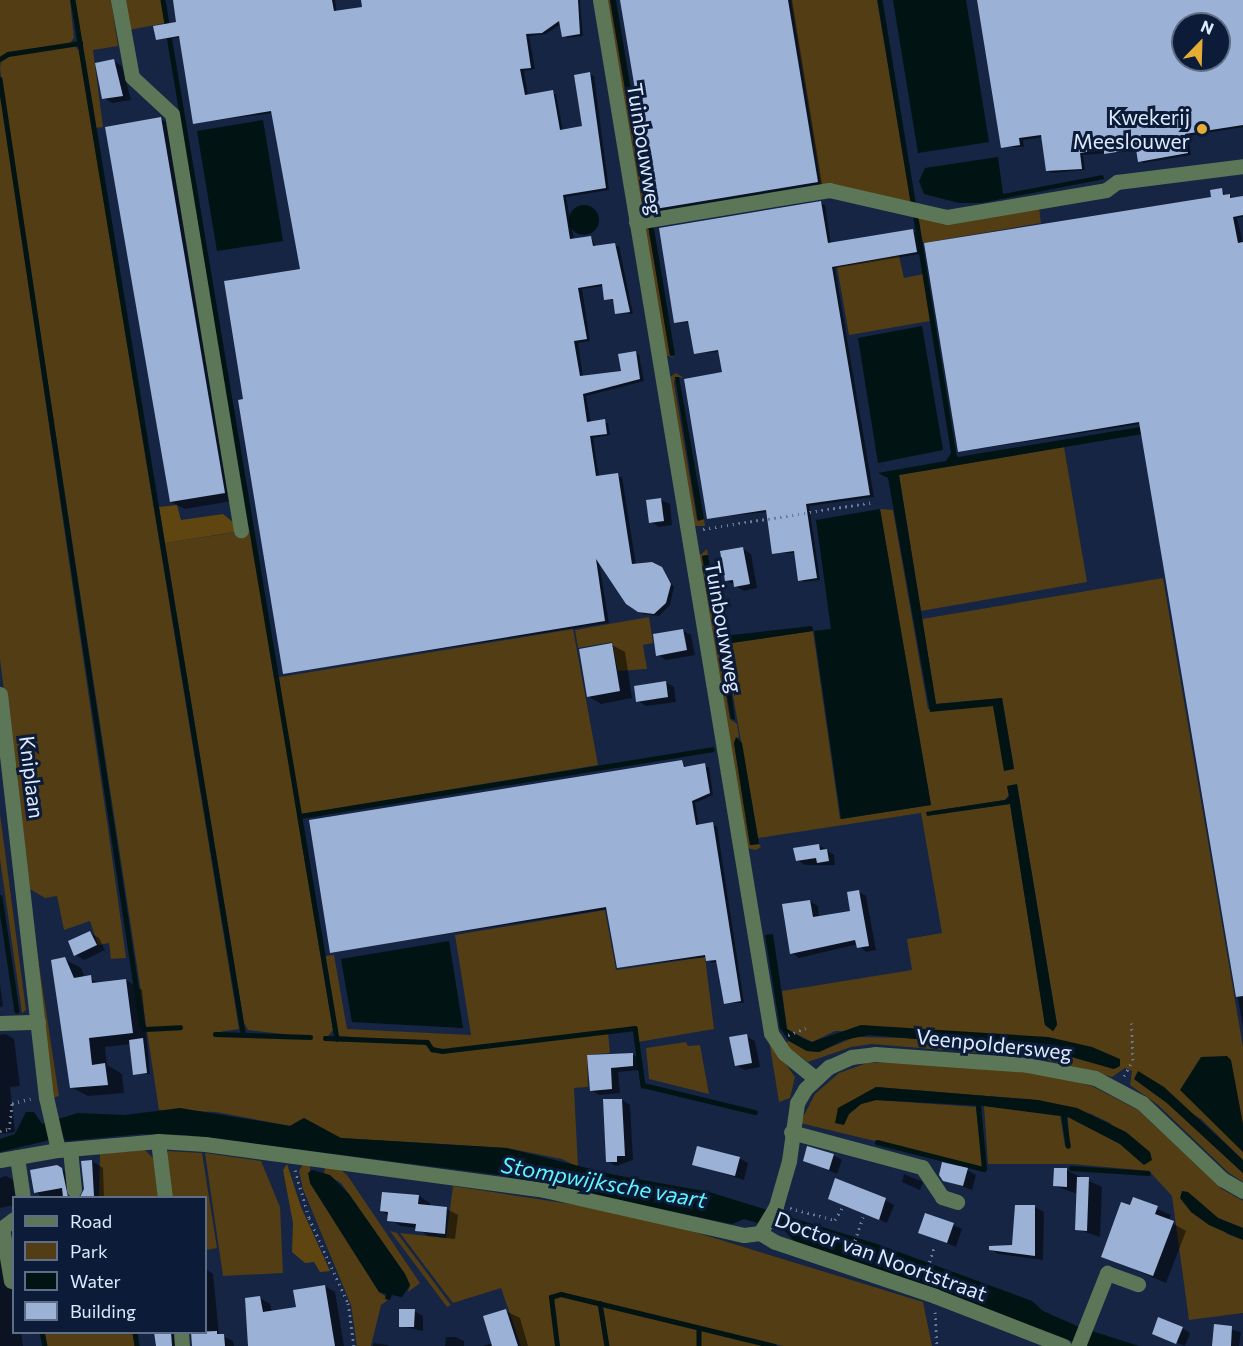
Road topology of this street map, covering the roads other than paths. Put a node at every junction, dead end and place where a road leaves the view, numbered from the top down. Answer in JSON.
{"nodes":[{"id":1,"x":118,"y":0,"type":"edge"},
{"id":2,"x":600,"y":0,"type":"edge"},
{"id":3,"x":1243,"y":166,"type":"edge"},
{"id":4,"x":646,"y":221,"type":"junction"},
{"id":5,"x":241,"y":531,"type":"dead end"},
{"id":6,"x":0,"y":694,"type":"edge"},
{"id":7,"x":38,"y":1022,"type":"junction"},
{"id":8,"x":0,"y":1023,"type":"edge"},
{"id":9,"x":815,"y":1078,"type":"junction"},
{"id":10,"x":791,"y":1132,"type":"junction"},
{"id":11,"x":158,"y":1141,"type":"junction"},
{"id":12,"x":61,"y":1146,"type":"junction"},
{"id":13,"x":17,"y":1157,"type":"junction"},
{"id":14,"x":0,"y":1160,"type":"edge"},
{"id":15,"x":74,"y":1190,"type":"dead end"},
{"id":16,"x":1243,"y":1191,"type":"edge"},
{"id":17,"x":23,"y":1196,"type":"edge"},
{"id":18,"x":165,"y":1196,"type":"edge"},
{"id":19,"x":957,"y":1202,"type":"dead end"},
{"id":20,"x":12,"y":1220,"type":"edge"},
{"id":21,"x":763,"y":1231,"type":"junction"},
{"id":22,"x":11,"y":1281,"type":"dead end"},
{"id":23,"x":1138,"y":1284,"type":"dead end"},
{"id":24,"x":1074,"y":1345,"type":"edge"}],
"edges":[{"from":1,"to":5,"type":"street"},
{"from":2,"to":4,"type":"street","name":"Tuinbouwweg"},
{"from":3,"to":4,"type":"street"},
{"from":4,"to":9,"type":"street","name":"Tuinbouwweg"},
{"from":6,"to":7,"type":"street","name":"Kniplaan"},
{"from":7,"to":8,"type":"street"},
{"from":7,"to":12,"type":"street","name":"Kniplaan"},
{"from":9,"to":10,"type":"street"},
{"from":9,"to":16,"type":"street","name":"Veenpoldersweg"},
{"from":10,"to":19,"type":"street"},
{"from":10,"to":21,"type":"street"},
{"from":11,"to":12,"type":"street","name":"Doctor van Noortstraat"},
{"from":11,"to":18,"type":"street"},
{"from":11,"to":21,"type":"street","name":"Doctor van Noortstraat"},
{"from":12,"to":13,"type":"street","name":"Doctor van Noortstraat"},
{"from":12,"to":15,"type":"street","name":"Kniplaan"},
{"from":13,"to":14,"type":"street","name":"Doctor van Noortstraat"},
{"from":13,"to":17,"type":"street"},
{"from":20,"to":22,"type":"street"},
{"from":21,"to":24,"type":"street","name":"Doctor van Noortstraat"},
{"from":23,"to":24,"type":"street"}]}
